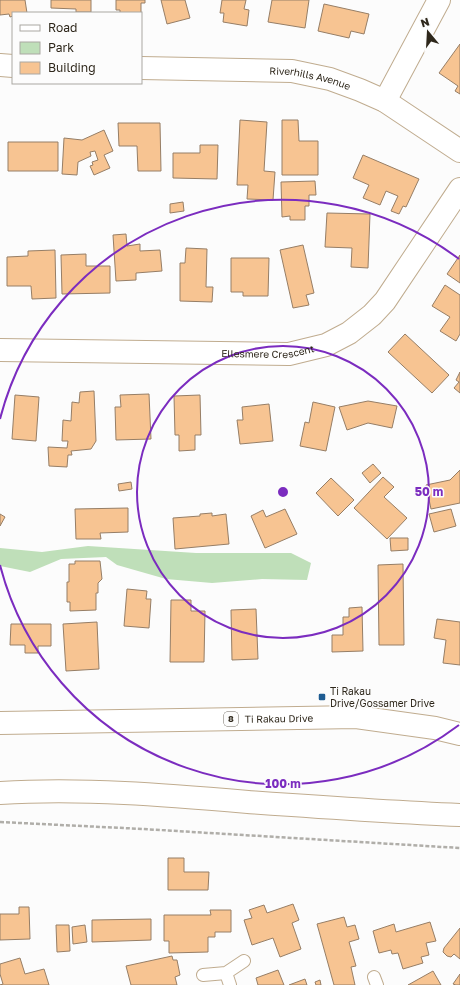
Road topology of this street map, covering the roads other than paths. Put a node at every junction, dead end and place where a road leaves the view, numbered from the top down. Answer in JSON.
{"nodes":[{"id":1,"x":439,"y":0,"type":"edge"},
{"id":2,"x":0,"y":66,"type":"edge"},
{"id":3,"x":12,"y":66,"type":"edge"},
{"id":4,"x":142,"y":68,"type":"edge"},
{"id":5,"x":385,"y":101,"type":"junction"},
{"id":6,"x":460,"y":151,"type":"edge"},
{"id":7,"x":460,"y":189,"type":"edge"},
{"id":8,"x":0,"y":350,"type":"edge"},
{"id":9,"x":0,"y":723,"type":"edge"},
{"id":10,"x":460,"y":734,"type":"edge"},
{"id":11,"x":0,"y":793,"type":"edge"},
{"id":12,"x":460,"y":815,"type":"edge"},
{"id":13,"x":244,"y":960,"type":"dead end"},
{"id":14,"x":226,"y":973,"type":"junction"},
{"id":15,"x":203,"y":974,"type":"dead end"},
{"id":16,"x":230,"y":985,"type":"edge"}],
"edges":[{"from":1,"to":5,"type":"street"},
{"from":2,"to":3,"type":"street"},
{"from":4,"to":5,"type":"street","name":"Riverhills Avenue"},
{"from":5,"to":6,"type":"street","name":"Riverhills Avenue"},
{"from":7,"to":8,"type":"street","name":"Ellesmere Crescent"},
{"from":9,"to":10,"type":"street","name":"Ti Rakau Drive","number":"8"},
{"from":11,"to":12,"type":"street"},
{"from":13,"to":14,"type":"lane"},
{"from":14,"to":15,"type":"lane"},
{"from":14,"to":16,"type":"lane"}]}
